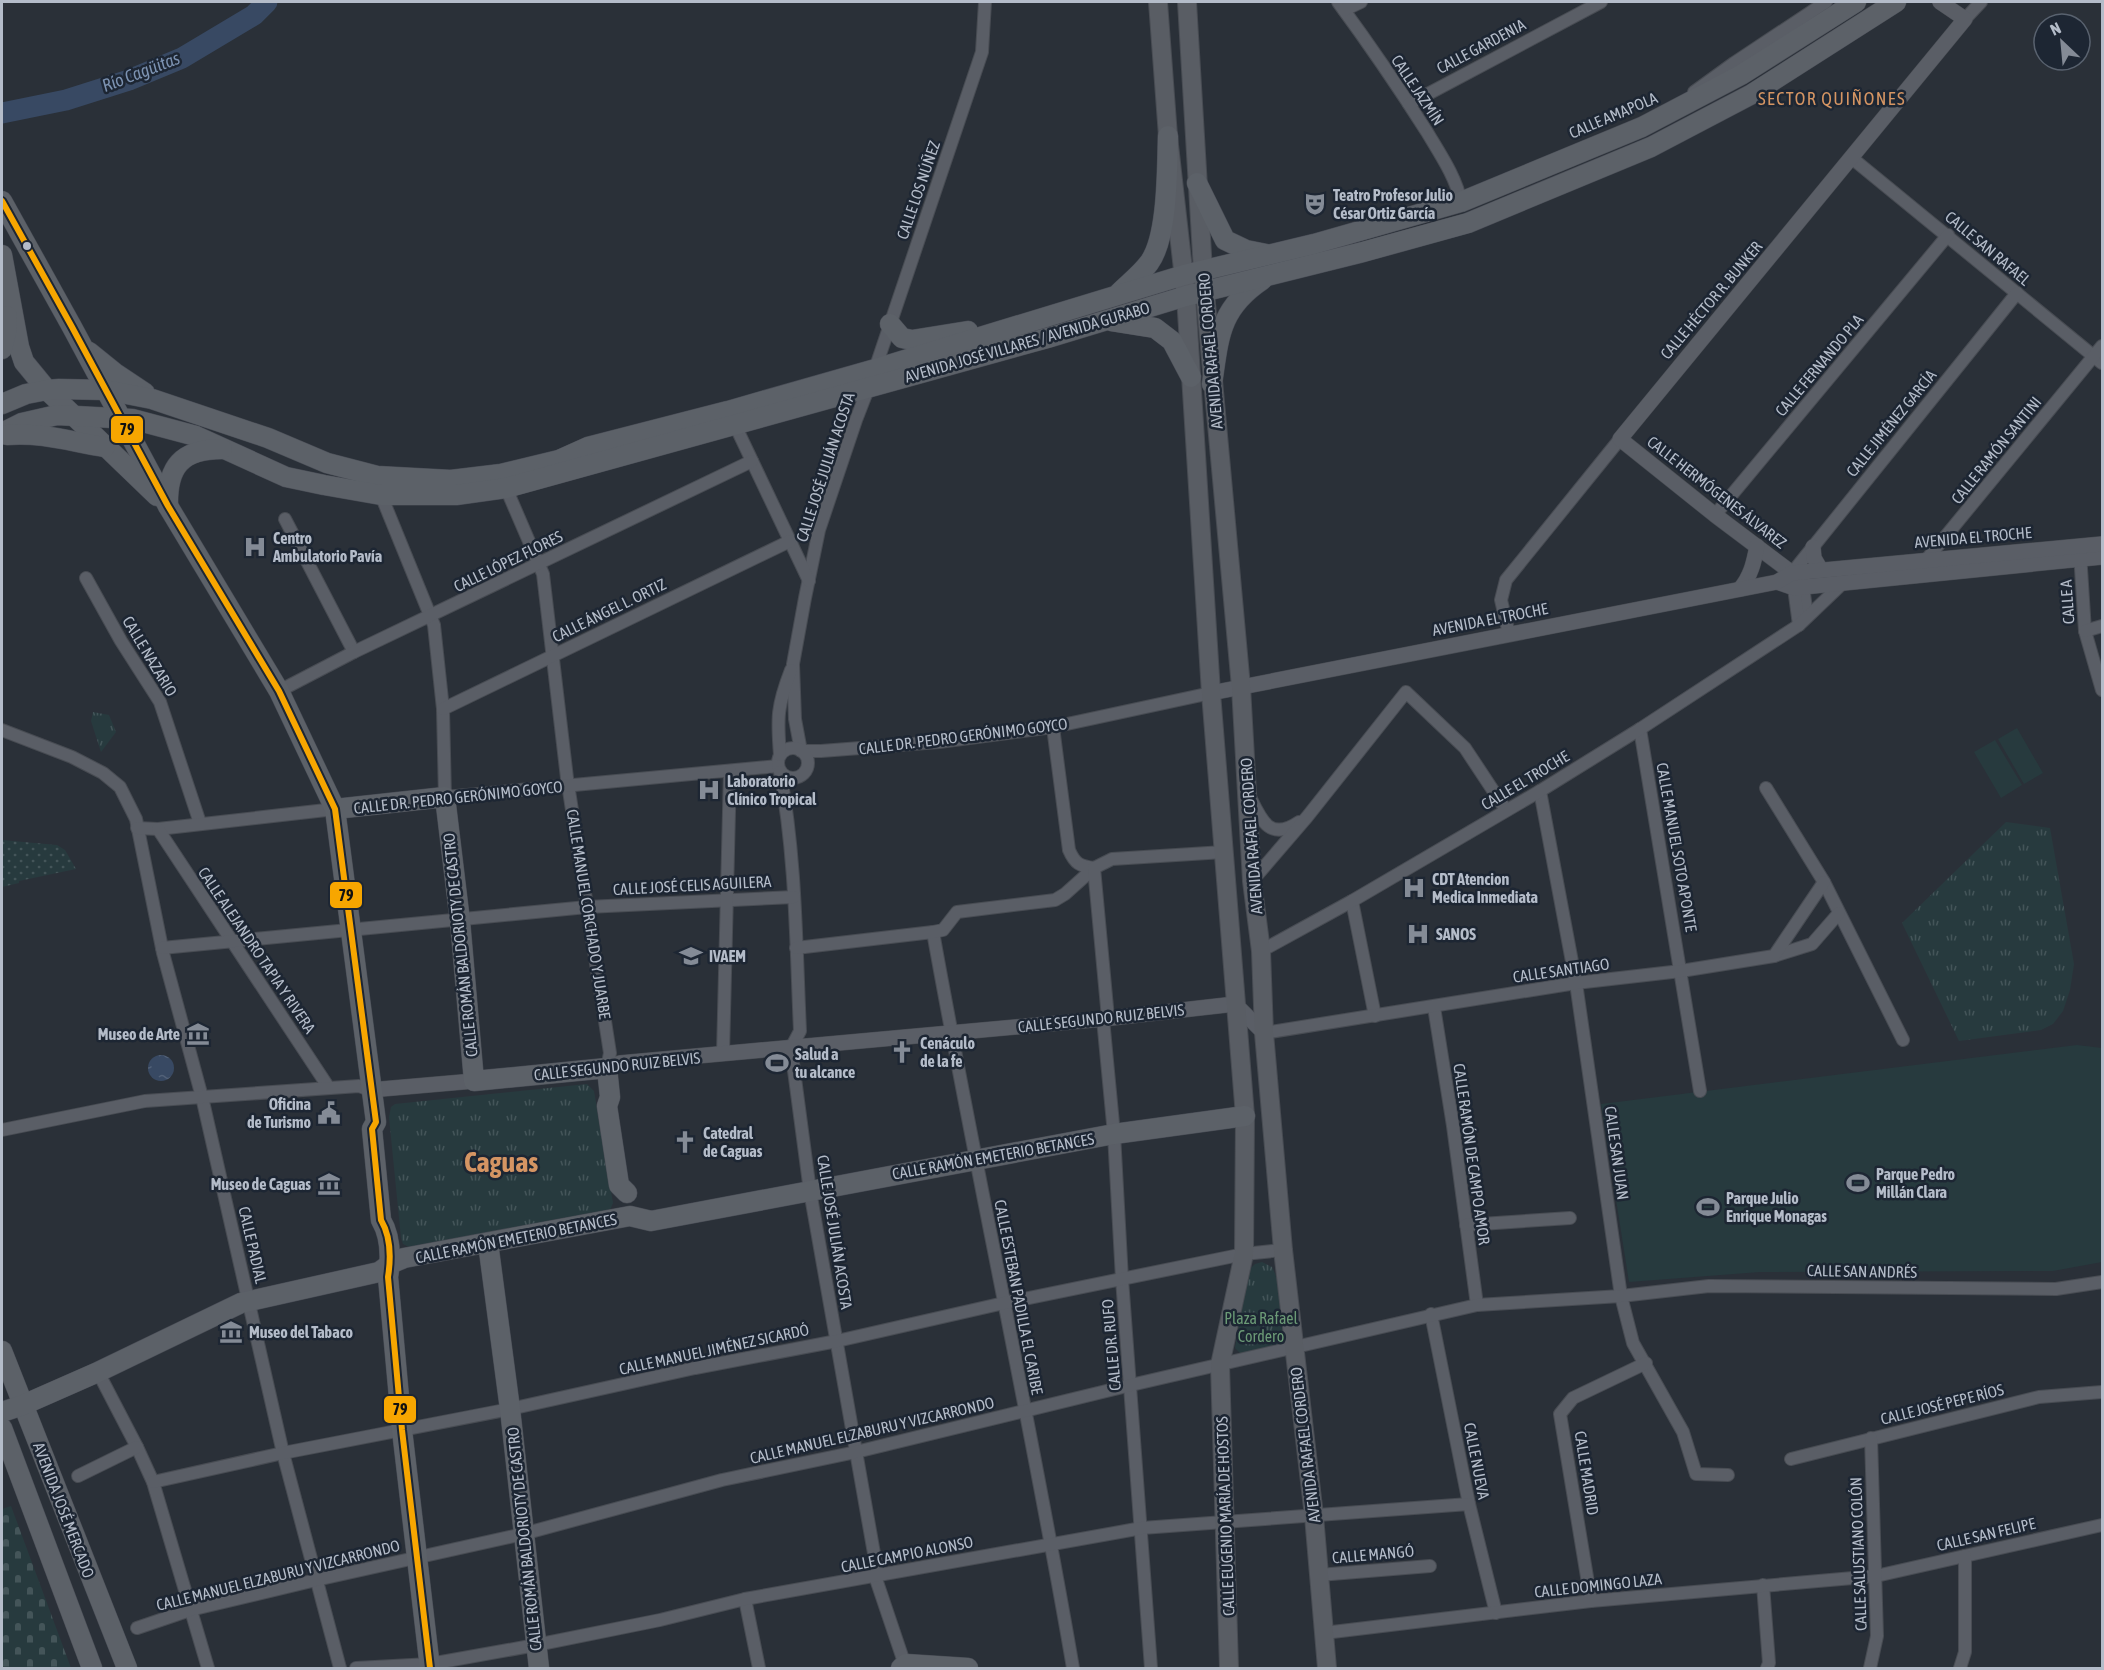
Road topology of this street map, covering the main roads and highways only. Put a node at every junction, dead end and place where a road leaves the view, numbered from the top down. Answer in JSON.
{"nodes":[{"id":1,"x":1158,"y":2,"type":"edge"},
{"id":2,"x":1187,"y":2,"type":"edge"},
{"id":3,"x":1856,"y":2,"type":"edge"},
{"id":4,"x":1896,"y":2,"type":"edge"},
{"id":5,"x":1168,"y":136,"type":"junction"},
{"id":6,"x":1197,"y":183,"type":"junction"},
{"id":7,"x":2,"y":201,"type":"edge"},
{"id":8,"x":1357,"y":232,"type":"junction"},
{"id":9,"x":1363,"y":252,"type":"junction"},
{"id":10,"x":2,"y":255,"type":"edge"},
{"id":11,"x":1272,"y":255,"type":"junction"},
{"id":12,"x":1193,"y":273,"type":"junction"},
{"id":13,"x":1270,"y":275,"type":"junction"},
{"id":14,"x":8,"y":280,"type":"junction"},
{"id":15,"x":1118,"y":294,"type":"junction"},
{"id":16,"x":1195,"y":294,"type":"junction"},
{"id":17,"x":1041,"y":317,"type":"junction"},
{"id":18,"x":1105,"y":320,"type":"junction"},
{"id":19,"x":890,"y":324,"type":"road end"},
{"id":20,"x":1052,"y":337,"type":"junction"},
{"id":21,"x":78,"y":339,"type":"junction"},
{"id":22,"x":2,"y":349,"type":"edge"},
{"id":23,"x":1191,"y":377,"type":"junction"},
{"id":24,"x":872,"y":378,"type":"junction"},
{"id":25,"x":1212,"y":384,"type":"junction"},
{"id":26,"x":47,"y":390,"type":"junction"},
{"id":27,"x":106,"y":390,"type":"junction"},
{"id":28,"x":152,"y":399,"type":"junction"},
{"id":29,"x":2,"y":404,"type":"edge"},
{"id":30,"x":72,"y":415,"type":"junction"},
{"id":31,"x":121,"y":418,"type":"junction"},
{"id":32,"x":2,"y":434,"type":"edge"},
{"id":33,"x":106,"y":447,"type":"junction"},
{"id":34,"x":226,"y":449,"type":"junction"},
{"id":35,"x":168,"y":506,"type":"junction"},
{"id":36,"x":445,"y":797,"type":"joint"},
{"id":37,"x":335,"y":809,"type":"junction"},
{"id":38,"x":607,"y":1068,"type":"joint"},
{"id":39,"x":474,"y":1081,"type":"joint"},
{"id":40,"x":1245,"y":1116,"type":"junction"},
{"id":41,"x":630,"y":1216,"type":"junction"},
{"id":42,"x":488,"y":1243,"type":"junction"},
{"id":43,"x":390,"y":1264,"type":"junction"},
{"id":44,"x":2,"y":1351,"type":"edge"},
{"id":45,"x":1220,"y":1365,"type":"joint"},
{"id":46,"x":23,"y":1405,"type":"junction"},
{"id":47,"x":2,"y":1412,"type":"edge"},
{"id":48,"x":2,"y":1428,"type":"edge"},
{"id":49,"x":430,"y":1666,"type":"edge"},
{"id":50,"x":904,"y":1667,"type":"edge"},
{"id":51,"x":92,"y":1668,"type":"edge"},
{"id":52,"x":127,"y":1668,"type":"edge"},
{"id":53,"x":539,"y":1668,"type":"edge"},
{"id":54,"x":968,"y":1668,"type":"edge"},
{"id":55,"x":1229,"y":1668,"type":"edge"},
{"id":56,"x":1327,"y":1668,"type":"edge"}],
"edges":[{"from":1,"to":5,"type":"main road","name":"AVENIDA RAFAEL CORDERO"},
{"from":2,"to":6,"type":"main road","name":"AVENIDA RAFAEL CORDERO"},
{"from":3,"to":8,"type":"main road","name":"AVENIDA JOSÉ VILLARES / AVENIDA GURABO"},
{"from":4,"to":9,"type":"main road","name":"AVENIDA JOSÉ VILLARES / AVENIDA GURABO"},
{"from":5,"to":12,"type":"main road","name":"AVENIDA RAFAEL CORDERO"},
{"from":5,"to":15,"type":"main road"},
{"from":6,"to":11,"type":"main road"},
{"from":6,"to":12,"type":"main road","name":"AVENIDA RAFAEL CORDERO"},
{"from":7,"to":21,"type":"main road"},
{"from":8,"to":9,"type":"main road"},
{"from":8,"to":11,"type":"main road","name":"AVENIDA JOSÉ VILLARES / AVENIDA GURABO"},
{"from":9,"to":13,"type":"main road","name":"AVENIDA JOSÉ VILLARES / AVENIDA GURABO"},
{"from":10,"to":14,"type":"main road"},
{"from":11,"to":12,"type":"main road","name":"AVENIDA JOSÉ VILLARES / AVENIDA GURABO"},
{"from":12,"to":15,"type":"main road","name":"AVENIDA JOSÉ VILLARES / AVENIDA GURABO"},
{"from":12,"to":16,"type":"main road","name":"AVENIDA RAFAEL CORDERO"},
{"from":13,"to":16,"type":"main road","name":"AVENIDA JOSÉ VILLARES / AVENIDA GURABO"},
{"from":13,"to":25,"type":"main road"},
{"from":14,"to":22,"type":"main road"},
{"from":14,"to":26,"type":"main road"},
{"from":15,"to":17,"type":"main road","name":"AVENIDA JOSÉ VILLARES / AVENIDA GURABO"},
{"from":16,"to":18,"type":"main road","name":"AVENIDA JOSÉ VILLARES / AVENIDA GURABO"},
{"from":16,"to":23,"type":"main road","name":"AVENIDA RAFAEL CORDERO"},
{"from":16,"to":25,"type":"main road","name":"AVENIDA RAFAEL CORDERO"},
{"from":17,"to":19,"type":"main road"},
{"from":17,"to":20,"type":"main road"},
{"from":17,"to":24,"type":"main road","name":"AVENIDA JOSÉ VILLARES / AVENIDA GURABO"},
{"from":18,"to":20,"type":"main road","name":"AVENIDA JOSÉ VILLARES / AVENIDA GURABO"},
{"from":18,"to":23,"type":"main road"},
{"from":20,"to":24,"type":"main road","name":"AVENIDA JOSÉ VILLARES / AVENIDA GURABO"},
{"from":21,"to":27,"type":"main road"},
{"from":21,"to":28,"type":"main road"},
{"from":23,"to":40,"type":"main road","name":"AVENIDA RAFAEL CORDERO"},
{"from":24,"to":28,"type":"main road","name":"AVENIDA JOSÉ VILLARES / AVENIDA GURABO"},
{"from":24,"to":34,"type":"main road"},
{"from":25,"to":56,"type":"main road","name":"AVENIDA RAFAEL CORDERO"},
{"from":26,"to":27,"type":"main road"},
{"from":26,"to":29,"type":"main road"},
{"from":26,"to":30,"type":"main road"},
{"from":27,"to":28,"type":"main road","name":"AVENIDA JOSÉ VILLARES / AVENIDA GURABO"},
{"from":27,"to":31,"type":"main road"},
{"from":30,"to":31,"type":"main road"},
{"from":30,"to":32,"type":"main road"},
{"from":30,"to":33,"type":"main road"},
{"from":31,"to":34,"type":"main road"},
{"from":31,"to":35,"type":"main road"},
{"from":32,"to":33,"type":"main road"},
{"from":33,"to":35,"type":"main road"},
{"from":34,"to":35,"type":"main road"},
{"from":35,"to":37,"type":"main road"},
{"from":36,"to":37,"type":"main road","name":"CALLE DR. PEDRO GERÓNIMO GOYCO"},
{"from":36,"to":39,"type":"main road","name":"CALLE ROMÁN BALDORIOTY DE CASTRO"},
{"from":37,"to":43,"type":"main road"},
{"from":38,"to":39,"type":"main road","name":"CALLE SEGUNDO RUIZ BELVIS"},
{"from":38,"to":41,"type":"main road","name":"CALLE MANUEL CORCHADO Y JUARBE"},
{"from":40,"to":41,"type":"main road","name":"CALLE RAMÓN EMETERIO BETANCES"},
{"from":40,"to":45,"type":"main road","name":"AVENIDA RAFAEL CORDERO"},
{"from":41,"to":42,"type":"main road","name":"CALLE RAMÓN EMETERIO BETANCES"},
{"from":42,"to":43,"type":"main road","name":"CALLE RAMÓN EMETERIO BETANCES"},
{"from":42,"to":53,"type":"main road","name":"CALLE ROMÁN BALDORIOTY DE CASTRO"},
{"from":43,"to":46,"type":"main road","name":"CALLE RAMÓN EMETERIO BETANCES"},
{"from":43,"to":49,"type":"main road"},
{"from":44,"to":46,"type":"main road","name":"AVENIDA JOSÉ MERCADO"},
{"from":45,"to":55,"type":"main road","name":"CALLE EUGENIO MARÍA DE HOSTOS"},
{"from":46,"to":47,"type":"main road","name":"CALLE RAMÓN EMETERIO BETANCES"},
{"from":46,"to":52,"type":"main road","name":"AVENIDA JOSÉ MERCADO"},
{"from":48,"to":51,"type":"main road","name":"AVENIDA JOSÉ MERCADO"},
{"from":50,"to":54,"type":"main road"}]}
